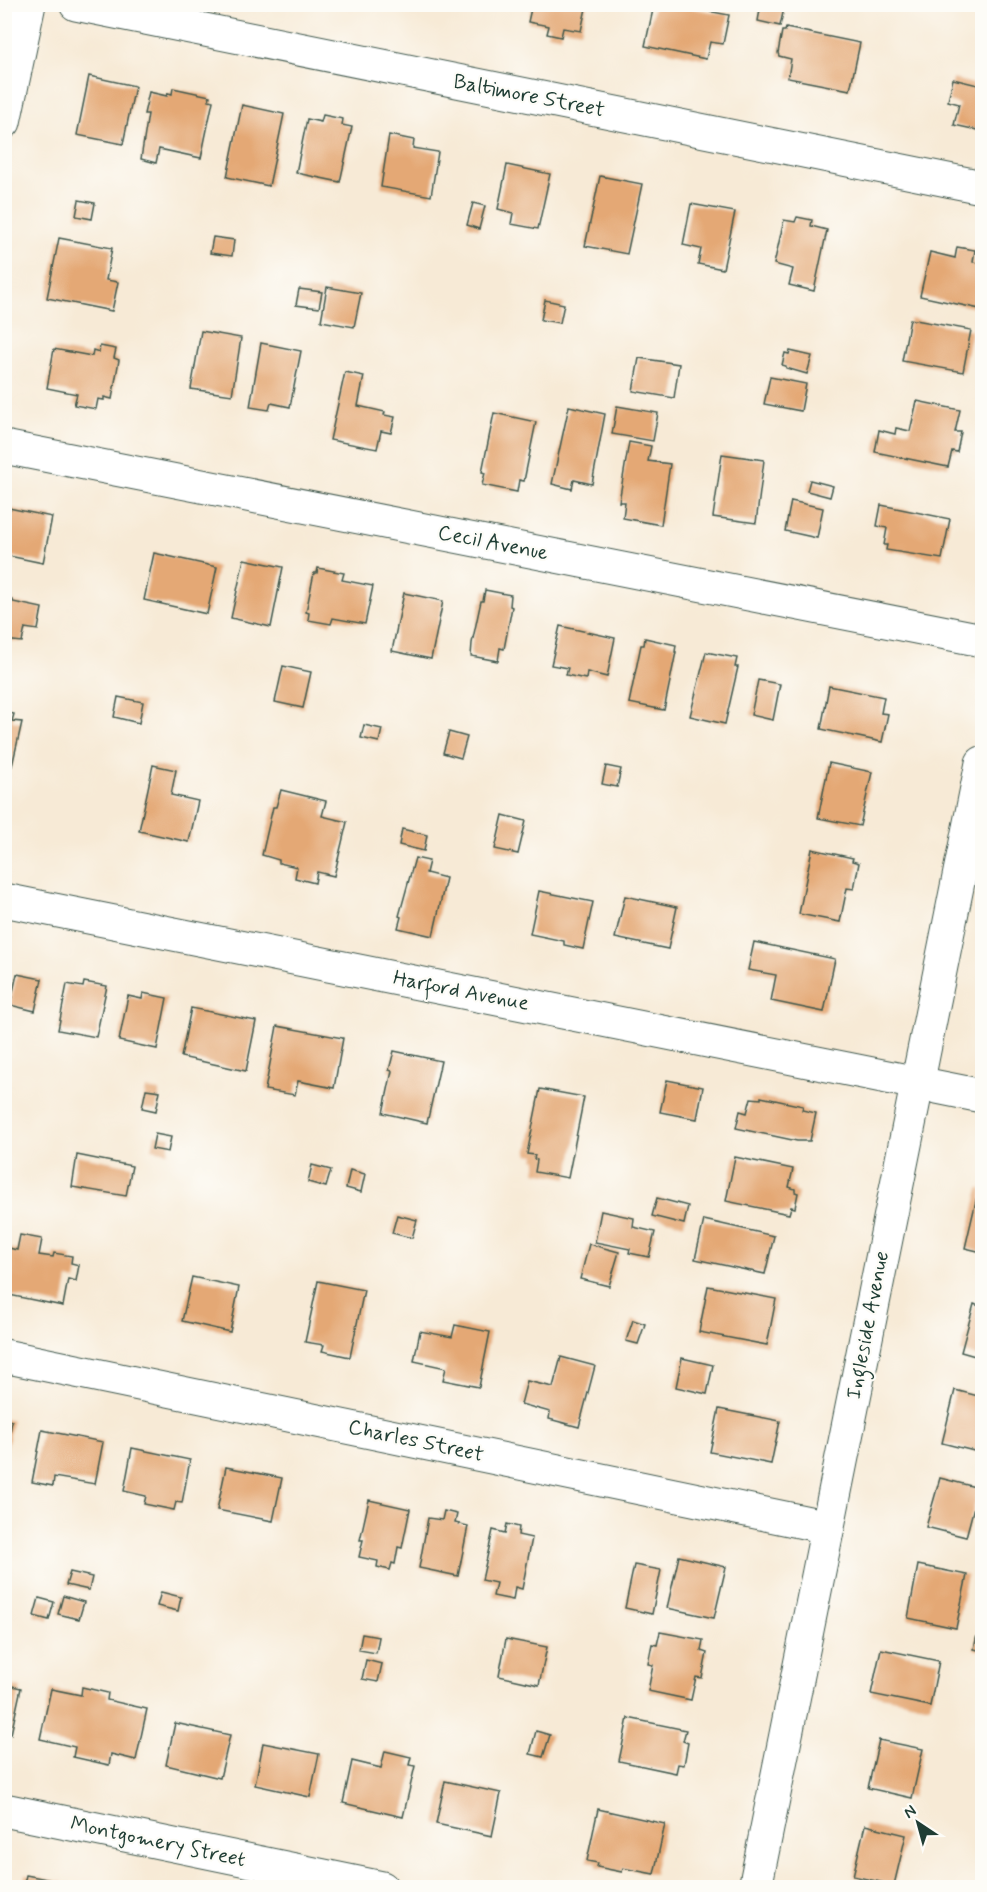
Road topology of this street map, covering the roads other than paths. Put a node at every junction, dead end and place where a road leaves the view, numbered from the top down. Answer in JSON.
{"nodes":[{"id":1,"x":29,"y":4,"type":"edge"},
{"id":2,"x":76,"y":4,"type":"edge"},
{"id":3,"x":4,"y":122,"type":"edge"},
{"id":4,"x":982,"y":187,"type":"edge"},
{"id":5,"x":4,"y":447,"type":"edge"},
{"id":6,"x":982,"y":640,"type":"edge"},
{"id":7,"x":982,"y":763,"type":"edge"},
{"id":8,"x":4,"y":900,"type":"edge"},
{"id":9,"x":917,"y":1083,"type":"junction"},
{"id":10,"x":982,"y":1096,"type":"edge"},
{"id":11,"x":4,"y":1356,"type":"edge"},
{"id":12,"x":828,"y":1527,"type":"junction"},
{"id":13,"x":4,"y":1810,"type":"edge"},
{"id":14,"x":382,"y":1887,"type":"edge"},
{"id":15,"x":755,"y":1887,"type":"edge"}],
"edges":[{"from":1,"to":3,"type":"street"},
{"from":2,"to":4,"type":"street","name":"Baltimore Street"},
{"from":5,"to":6,"type":"street","name":"Cecil Avenue"},
{"from":7,"to":9,"type":"street","name":"Ingleside Avenue"},
{"from":8,"to":9,"type":"street","name":"Harford Avenue"},
{"from":9,"to":10,"type":"street","name":"Harford Avenue"},
{"from":9,"to":12,"type":"street","name":"Ingleside Avenue"},
{"from":11,"to":12,"type":"street","name":"Charles Street"},
{"from":12,"to":15,"type":"street","name":"Ingleside Avenue"},
{"from":13,"to":14,"type":"street","name":"Montgomery Street"}]}
